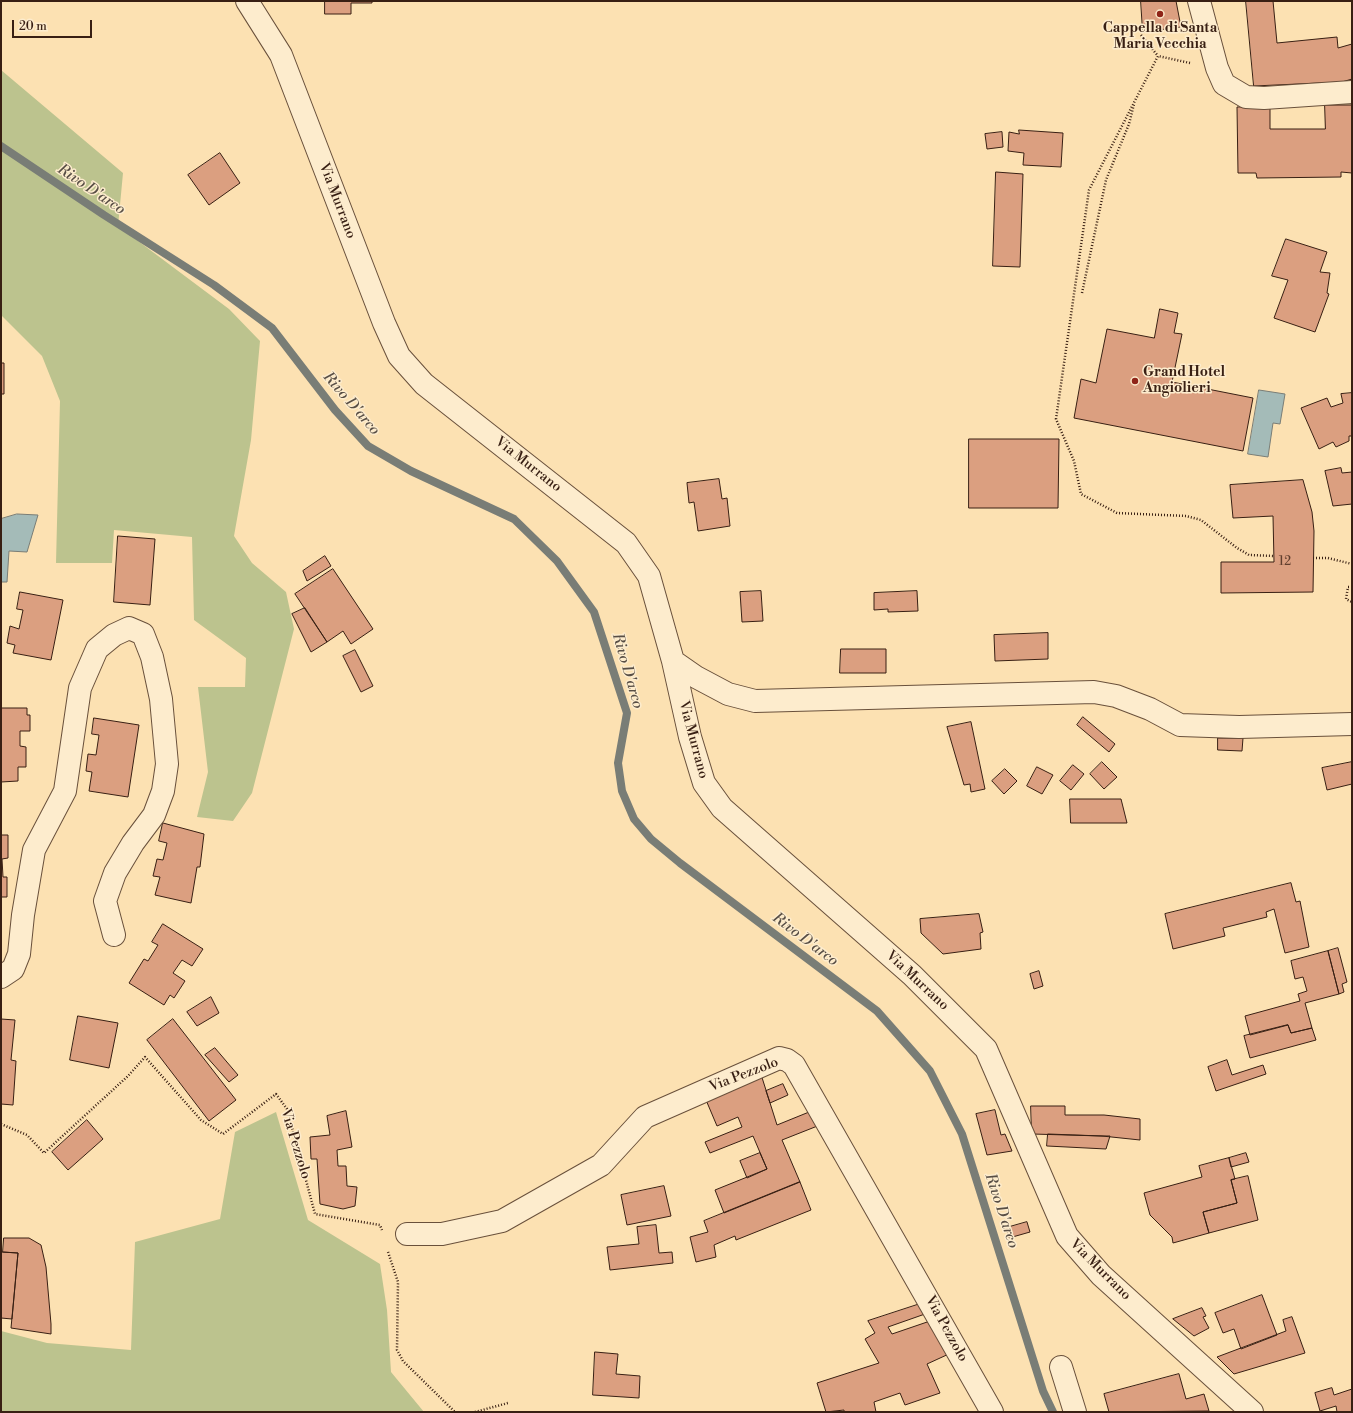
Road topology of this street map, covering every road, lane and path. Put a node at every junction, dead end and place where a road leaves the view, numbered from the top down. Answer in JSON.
{"nodes":[{"id":1,"x":247,"y":1,"type":"edge"},
{"id":2,"x":1199,"y":1,"type":"edge"},
{"id":3,"x":1141,"y":35,"type":"dead end"},
{"id":4,"x":1158,"y":56,"type":"junction"},
{"id":5,"x":1217,"y":68,"type":"junction"},
{"id":6,"x":1352,"y":92,"type":"edge"},
{"id":7,"x":1135,"y":99,"type":"junction"},
{"id":8,"x":1082,"y":293,"type":"dead end"},
{"id":9,"x":1274,"y":556,"type":"dead end"},
{"id":10,"x":1313,"y":558,"type":"dead end"},
{"id":11,"x":1352,"y":564,"type":"edge"},
{"id":12,"x":1352,"y":586,"type":"edge"},
{"id":13,"x":1352,"y":602,"type":"edge"},
{"id":14,"x":673,"y":661,"type":"junction"},
{"id":15,"x":1352,"y":724,"type":"edge"},
{"id":16,"x":114,"y":935,"type":"dead end"},
{"id":17,"x":1,"y":977,"type":"edge"},
{"id":18,"x":1,"y":1124,"type":"edge"},
{"id":19,"x":407,"y":1234,"type":"dead end"},
{"id":20,"x":383,"y":1235,"type":"dead end"},
{"id":21,"x":387,"y":1247,"type":"dead end"},
{"id":22,"x":1061,"y":1367,"type":"dead end"},
{"id":23,"x":508,"y":1403,"type":"dead end"},
{"id":24,"x":455,"y":1412,"type":"edge"},
{"id":25,"x":475,"y":1412,"type":"edge"},
{"id":26,"x":992,"y":1412,"type":"edge"},
{"id":27,"x":1075,"y":1412,"type":"edge"},
{"id":28,"x":1252,"y":1412,"type":"edge"}],
"edges":[{"from":1,"to":14,"type":"street","name":"Via Murrano"},
{"from":2,"to":5,"type":"street"},
{"from":3,"to":4,"type":"path"},
{"from":4,"to":5,"type":"path"},
{"from":4,"to":7,"type":"path"},
{"from":5,"to":6,"type":"street"},
{"from":7,"to":8,"type":"path"},
{"from":7,"to":9,"type":"path"},
{"from":10,"to":11,"type":"path"},
{"from":12,"to":13,"type":"path"},
{"from":14,"to":15,"type":"street"},
{"from":14,"to":28,"type":"street","name":"Via Murrano"},
{"from":16,"to":17,"type":"street"},
{"from":18,"to":20,"type":"path","name":"Via Pezzolo"},
{"from":19,"to":26,"type":"street","name":"Via Pezzolo"},
{"from":21,"to":24,"type":"path"},
{"from":22,"to":27,"type":"street"},
{"from":23,"to":25,"type":"path"}]}
